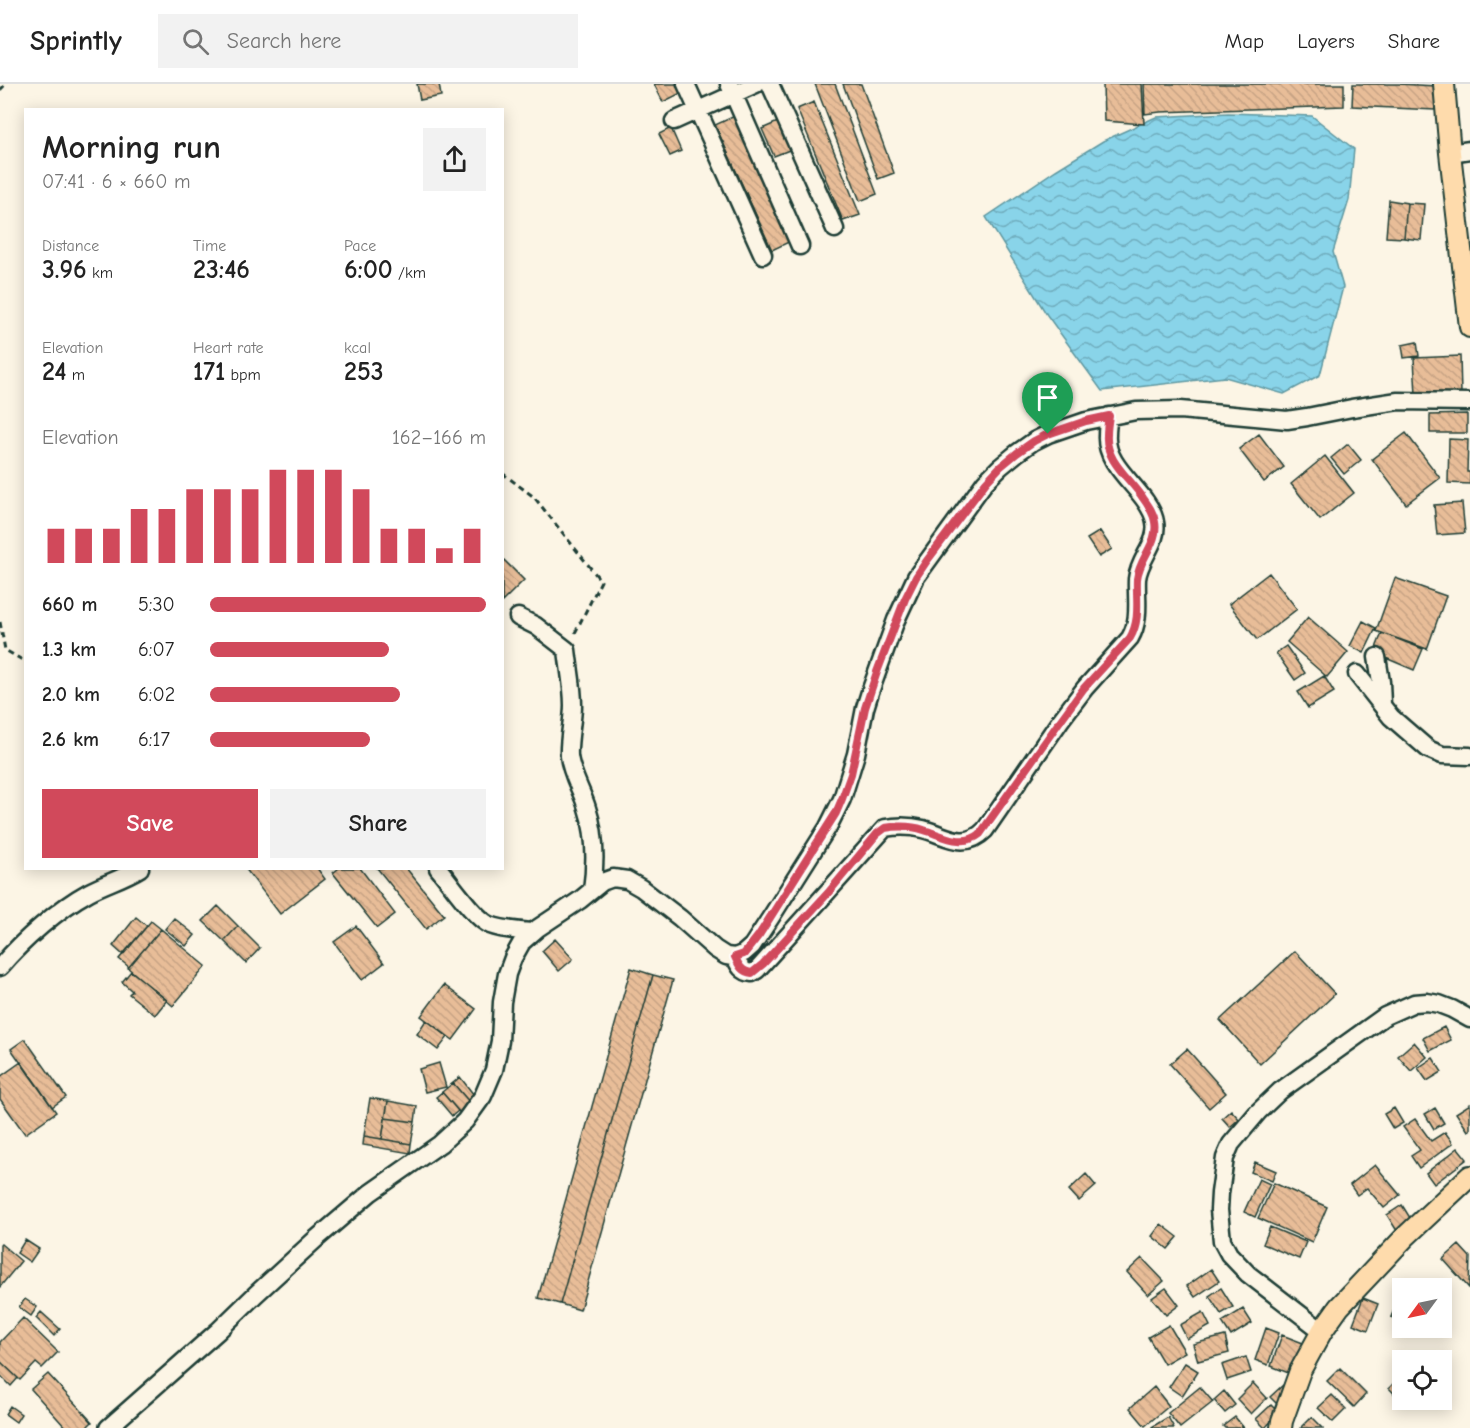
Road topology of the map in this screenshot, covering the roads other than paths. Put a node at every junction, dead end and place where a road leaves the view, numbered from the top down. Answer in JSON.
{"nodes":[{"id":1,"x":686,"y":84,"type":"edge"},
{"id":2,"x":756,"y":84,"type":"edge"},
{"id":3,"x":770,"y":84,"type":"edge"},
{"id":4,"x":1444,"y":84,"type":"edge"},
{"id":5,"x":732,"y":89,"type":"edge"},
{"id":6,"x":698,"y":110,"type":"junction"},
{"id":7,"x":674,"y":120,"type":"dead end"},
{"id":8,"x":1470,"y":150,"type":"edge"},
{"id":9,"x":1450,"y":153,"type":"junction"},
{"id":10,"x":835,"y":229,"type":"dead end"},
{"id":11,"x":800,"y":246,"type":"dead end"},
{"id":12,"x":763,"y":255,"type":"dead end"},
{"id":13,"x":1470,"y":327,"type":"edge"},
{"id":14,"x":1470,"y":402,"type":"edge"},
{"id":15,"x":1109,"y":416,"type":"junction"},
{"id":16,"x":518,"y":617,"type":"dead end"},
{"id":17,"x":1377,"y":657,"type":"dead end"},
{"id":18,"x":1357,"y":674,"type":"dead end"},
{"id":19,"x":1382,"y":704,"type":"junction"},
{"id":20,"x":1470,"y":756,"type":"edge"},
{"id":21,"x":136,"y":870,"type":"edge"},
{"id":22,"x":440,"y":870,"type":"edge"},
{"id":23,"x":592,"y":890,"type":"junction"},
{"id":24,"x":533,"y":932,"type":"junction"},
{"id":25,"x":735,"y":957,"type":"junction"},
{"id":26,"x":0,"y":967,"type":"edge"},
{"id":27,"x":1470,"y":1019,"type":"edge"},
{"id":28,"x":1470,"y":1176,"type":"edge"},
{"id":29,"x":1322,"y":1331,"type":"junction"},
{"id":30,"x":108,"y":1428,"type":"edge"},
{"id":31,"x":1281,"y":1428,"type":"edge"}],
"edges":[{"from":1,"to":6,"type":"street"},
{"from":2,"to":5,"type":"street"},
{"from":3,"to":10,"type":"street"},
{"from":4,"to":9,"type":"main road"},
{"from":5,"to":6,"type":"street"},
{"from":5,"to":11,"type":"street"},
{"from":6,"to":7,"type":"street"},
{"from":6,"to":12,"type":"street"},
{"from":8,"to":9,"type":"street"},
{"from":9,"to":13,"type":"main road"},
{"from":14,"to":15,"type":"street"},
{"from":15,"to":25,"type":"street"},
{"from":15,"to":25,"type":"street"},
{"from":16,"to":23,"type":"street"},
{"from":17,"to":19,"type":"street"},
{"from":18,"to":19,"type":"street"},
{"from":19,"to":20,"type":"street"},
{"from":21,"to":26,"type":"street"},
{"from":22,"to":24,"type":"street"},
{"from":23,"to":24,"type":"street"},
{"from":23,"to":25,"type":"street"},
{"from":24,"to":30,"type":"street"},
{"from":27,"to":29,"type":"street"},
{"from":28,"to":29,"type":"main road"},
{"from":29,"to":31,"type":"main road"}]}
